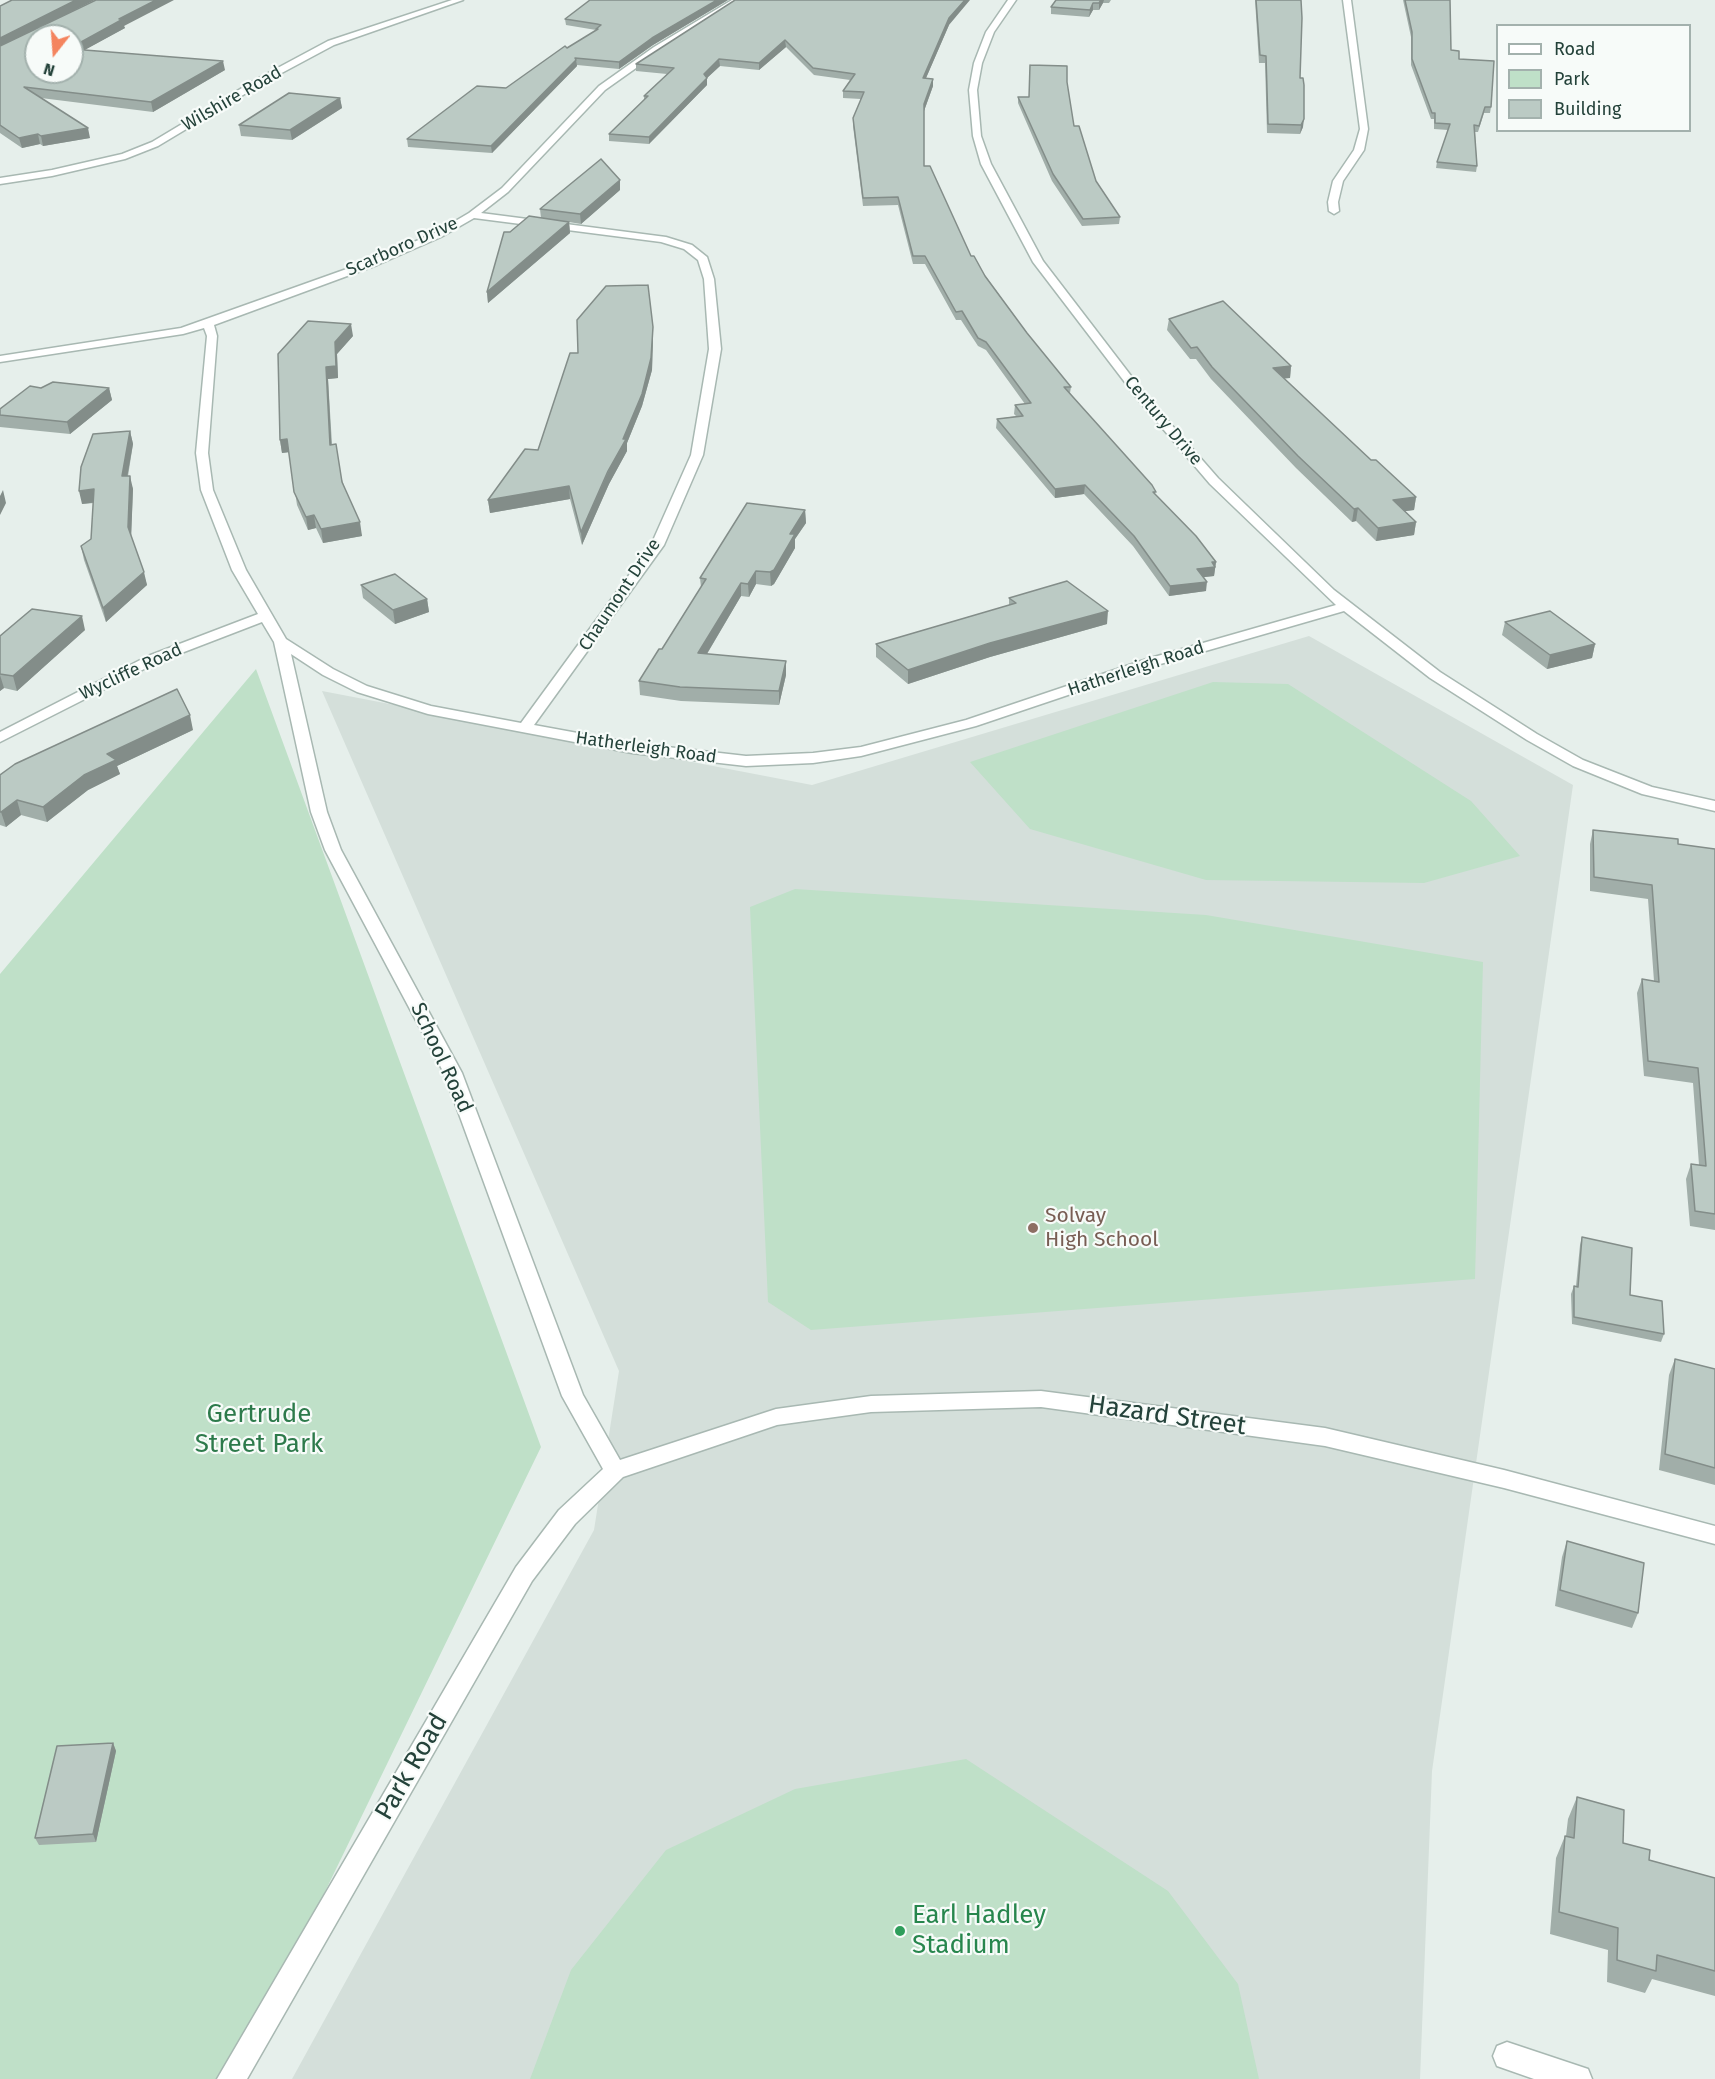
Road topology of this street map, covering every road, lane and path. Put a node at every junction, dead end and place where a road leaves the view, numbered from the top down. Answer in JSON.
{"nodes":[{"id":1,"x":459,"y":0,"type":"edge"},
{"id":2,"x":737,"y":0,"type":"edge"},
{"id":3,"x":1012,"y":0,"type":"edge"},
{"id":4,"x":1347,"y":0,"type":"edge"},
{"id":5,"x":0,"y":181,"type":"edge"},
{"id":6,"x":1334,"y":211,"type":"dead end"},
{"id":7,"x":472,"y":215,"type":"junction"},
{"id":8,"x":208,"y":323,"type":"junction"},
{"id":9,"x":0,"y":359,"type":"edge"},
{"id":10,"x":1346,"y":606,"type":"junction"},
{"id":11,"x":267,"y":615,"type":"junction"},
{"id":12,"x":280,"y":642,"type":"junction"},
{"id":13,"x":525,"y":728,"type":"junction"},
{"id":14,"x":0,"y":738,"type":"edge"},
{"id":15,"x":1715,"y":806,"type":"edge"},
{"id":16,"x":615,"y":1471,"type":"junction"},
{"id":17,"x":1715,"y":1535,"type":"edge"},
{"id":18,"x":1507,"y":2056,"type":"dead end"},
{"id":19,"x":231,"y":2079,"type":"edge"},
{"id":20,"x":1578,"y":2079,"type":"edge"}],
"edges":[{"from":1,"to":5,"type":"street","name":"Wilshire Road"},
{"from":2,"to":7,"type":"street","name":"Scarboro Drive"},
{"from":3,"to":10,"type":"street","name":"Century Drive"},
{"from":4,"to":6,"type":"street"},
{"from":7,"to":8,"type":"street","name":"Scarboro Drive"},
{"from":7,"to":13,"type":"street","name":"Chaumont Drive"},
{"from":8,"to":9,"type":"street","name":"Scarboro Drive"},
{"from":8,"to":11,"type":"street"},
{"from":10,"to":13,"type":"street","name":"Hatherleigh Road"},
{"from":10,"to":15,"type":"street","name":"Century Drive"},
{"from":11,"to":12,"type":"street"},
{"from":11,"to":14,"type":"street","name":"Wycliffe Road"},
{"from":12,"to":13,"type":"street","name":"Hatherleigh Road"},
{"from":12,"to":16,"type":"street","name":"School Road"},
{"from":16,"to":17,"type":"street","name":"Hazard Street"},
{"from":16,"to":19,"type":"street","name":"Park Road"},
{"from":18,"to":20,"type":"street"}]}
